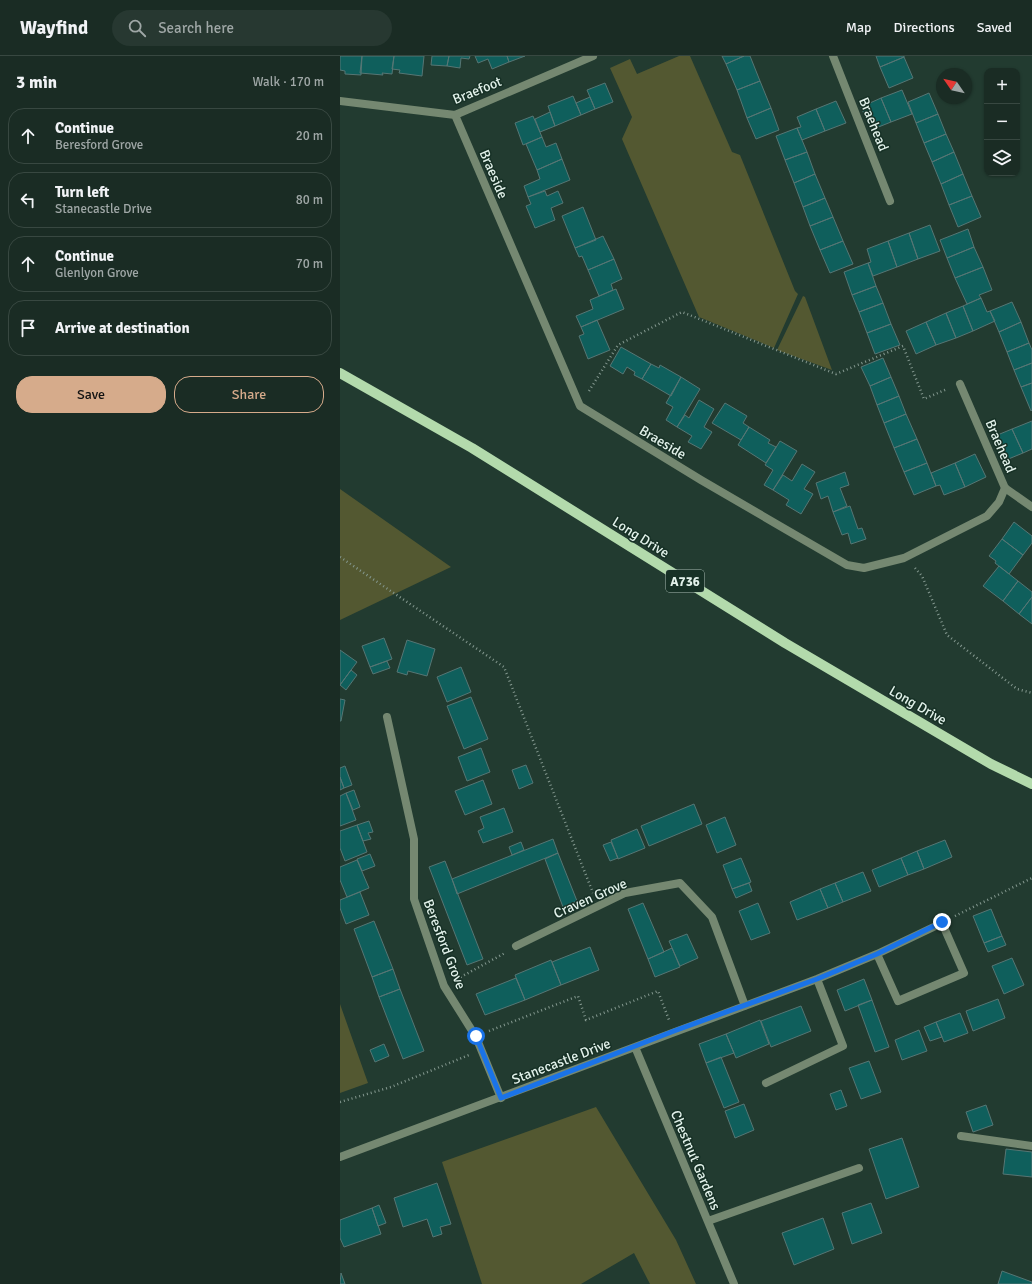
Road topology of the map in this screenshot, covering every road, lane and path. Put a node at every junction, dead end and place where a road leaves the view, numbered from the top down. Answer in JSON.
{"nodes":[{"id":1,"x":593,"y":56,"type":"edge"},
{"id":2,"x":833,"y":56,"type":"edge"},
{"id":3,"x":340,"y":101,"type":"edge"},
{"id":4,"x":455,"y":115,"type":"junction"},
{"id":5,"x":890,"y":201,"type":"dead end"},
{"id":6,"x":340,"y":373,"type":"edge"},
{"id":7,"x":960,"y":384,"type":"joint"},
{"id":8,"x":580,"y":406,"type":"junction"},
{"id":9,"x":1005,"y":488,"type":"junction"},
{"id":10,"x":1032,"y":507,"type":"edge"},
{"id":11,"x":340,"y":557,"type":"edge"},
{"id":12,"x":904,"y":558,"type":"junction"},
{"id":13,"x":1032,"y":693,"type":"edge"},
{"id":14,"x":387,"y":717,"type":"dead end"},
{"id":15,"x":1032,"y":784,"type":"edge"},
{"id":16,"x":1032,"y":878,"type":"edge"},
{"id":17,"x":599,"y":906,"type":"junction"},
{"id":18,"x":942,"y":922,"type":"junction"},
{"id":19,"x":516,"y":946,"type":"joint"},
{"id":20,"x":877,"y":954,"type":"junction"},
{"id":21,"x":817,"y":979,"type":"junction"},
{"id":22,"x":444,"y":986,"type":"junction"},
{"id":23,"x":745,"y":1006,"type":"junction"},
{"id":24,"x":674,"y":1031,"type":"junction"},
{"id":25,"x":476,"y":1036,"type":"junction"},
{"id":26,"x":635,"y":1047,"type":"junction"},
{"id":27,"x":482,"y":1050,"type":"junction"},
{"id":28,"x":766,"y":1083,"type":"dead end"},
{"id":29,"x":501,"y":1098,"type":"junction"},
{"id":30,"x":340,"y":1102,"type":"edge"},
{"id":31,"x":961,"y":1136,"type":"dead end"},
{"id":32,"x":1032,"y":1146,"type":"edge"},
{"id":33,"x":340,"y":1157,"type":"edge"},
{"id":34,"x":859,"y":1168,"type":"dead end"},
{"id":35,"x":708,"y":1221,"type":"junction"},
{"id":36,"x":734,"y":1284,"type":"edge"}],
"edges":[{"from":1,"to":4,"type":"street","name":"Braefoot"},
{"from":2,"to":5,"type":"street","name":"Braehead"},
{"from":3,"to":4,"type":"street","name":"Braefoot"},
{"from":4,"to":8,"type":"street","name":"Braeside"},
{"from":6,"to":15,"type":"main road","name":"Long Drive","number":"A736"},
{"from":7,"to":8,"type":"path"},
{"from":7,"to":9,"type":"street","name":"Braehead"},
{"from":8,"to":12,"type":"street","name":"Braeside"},
{"from":9,"to":10,"type":"street","name":"Braehead"},
{"from":9,"to":12,"type":"street","name":"Braeside"},
{"from":11,"to":17,"type":"path"},
{"from":12,"to":13,"type":"path"},
{"from":14,"to":22,"type":"street","name":"Beresford Grove"},
{"from":16,"to":18,"type":"path"},
{"from":17,"to":19,"type":"street","name":"Craven Grove"},
{"from":17,"to":23,"type":"street","name":"Craven Grove"},
{"from":18,"to":20,"type":"street","name":"Stanecastle Drive"},
{"from":18,"to":20,"type":"street"},
{"from":19,"to":22,"type":"path"},
{"from":20,"to":21,"type":"street","name":"Stanecastle Drive"},
{"from":21,"to":23,"type":"street","name":"Stanecastle Drive"},
{"from":21,"to":28,"type":"street"},
{"from":22,"to":25,"type":"street","name":"Beresford Grove"},
{"from":23,"to":24,"type":"street","name":"Stanecastle Drive"},
{"from":24,"to":25,"type":"path"},
{"from":24,"to":26,"type":"street","name":"Stanecastle Drive"},
{"from":25,"to":27,"type":"street","name":"Beresford Grove"},
{"from":26,"to":29,"type":"street","name":"Stanecastle Drive"},
{"from":26,"to":35,"type":"street","name":"Chestnut Gardens"},
{"from":27,"to":29,"type":"street","name":"Beresford Grove"},
{"from":27,"to":30,"type":"path"},
{"from":29,"to":33,"type":"street","name":"Stanecastle Drive"},
{"from":31,"to":32,"type":"street"},
{"from":34,"to":35,"type":"street"},
{"from":35,"to":36,"type":"street","name":"Chestnut Gardens"}]}
